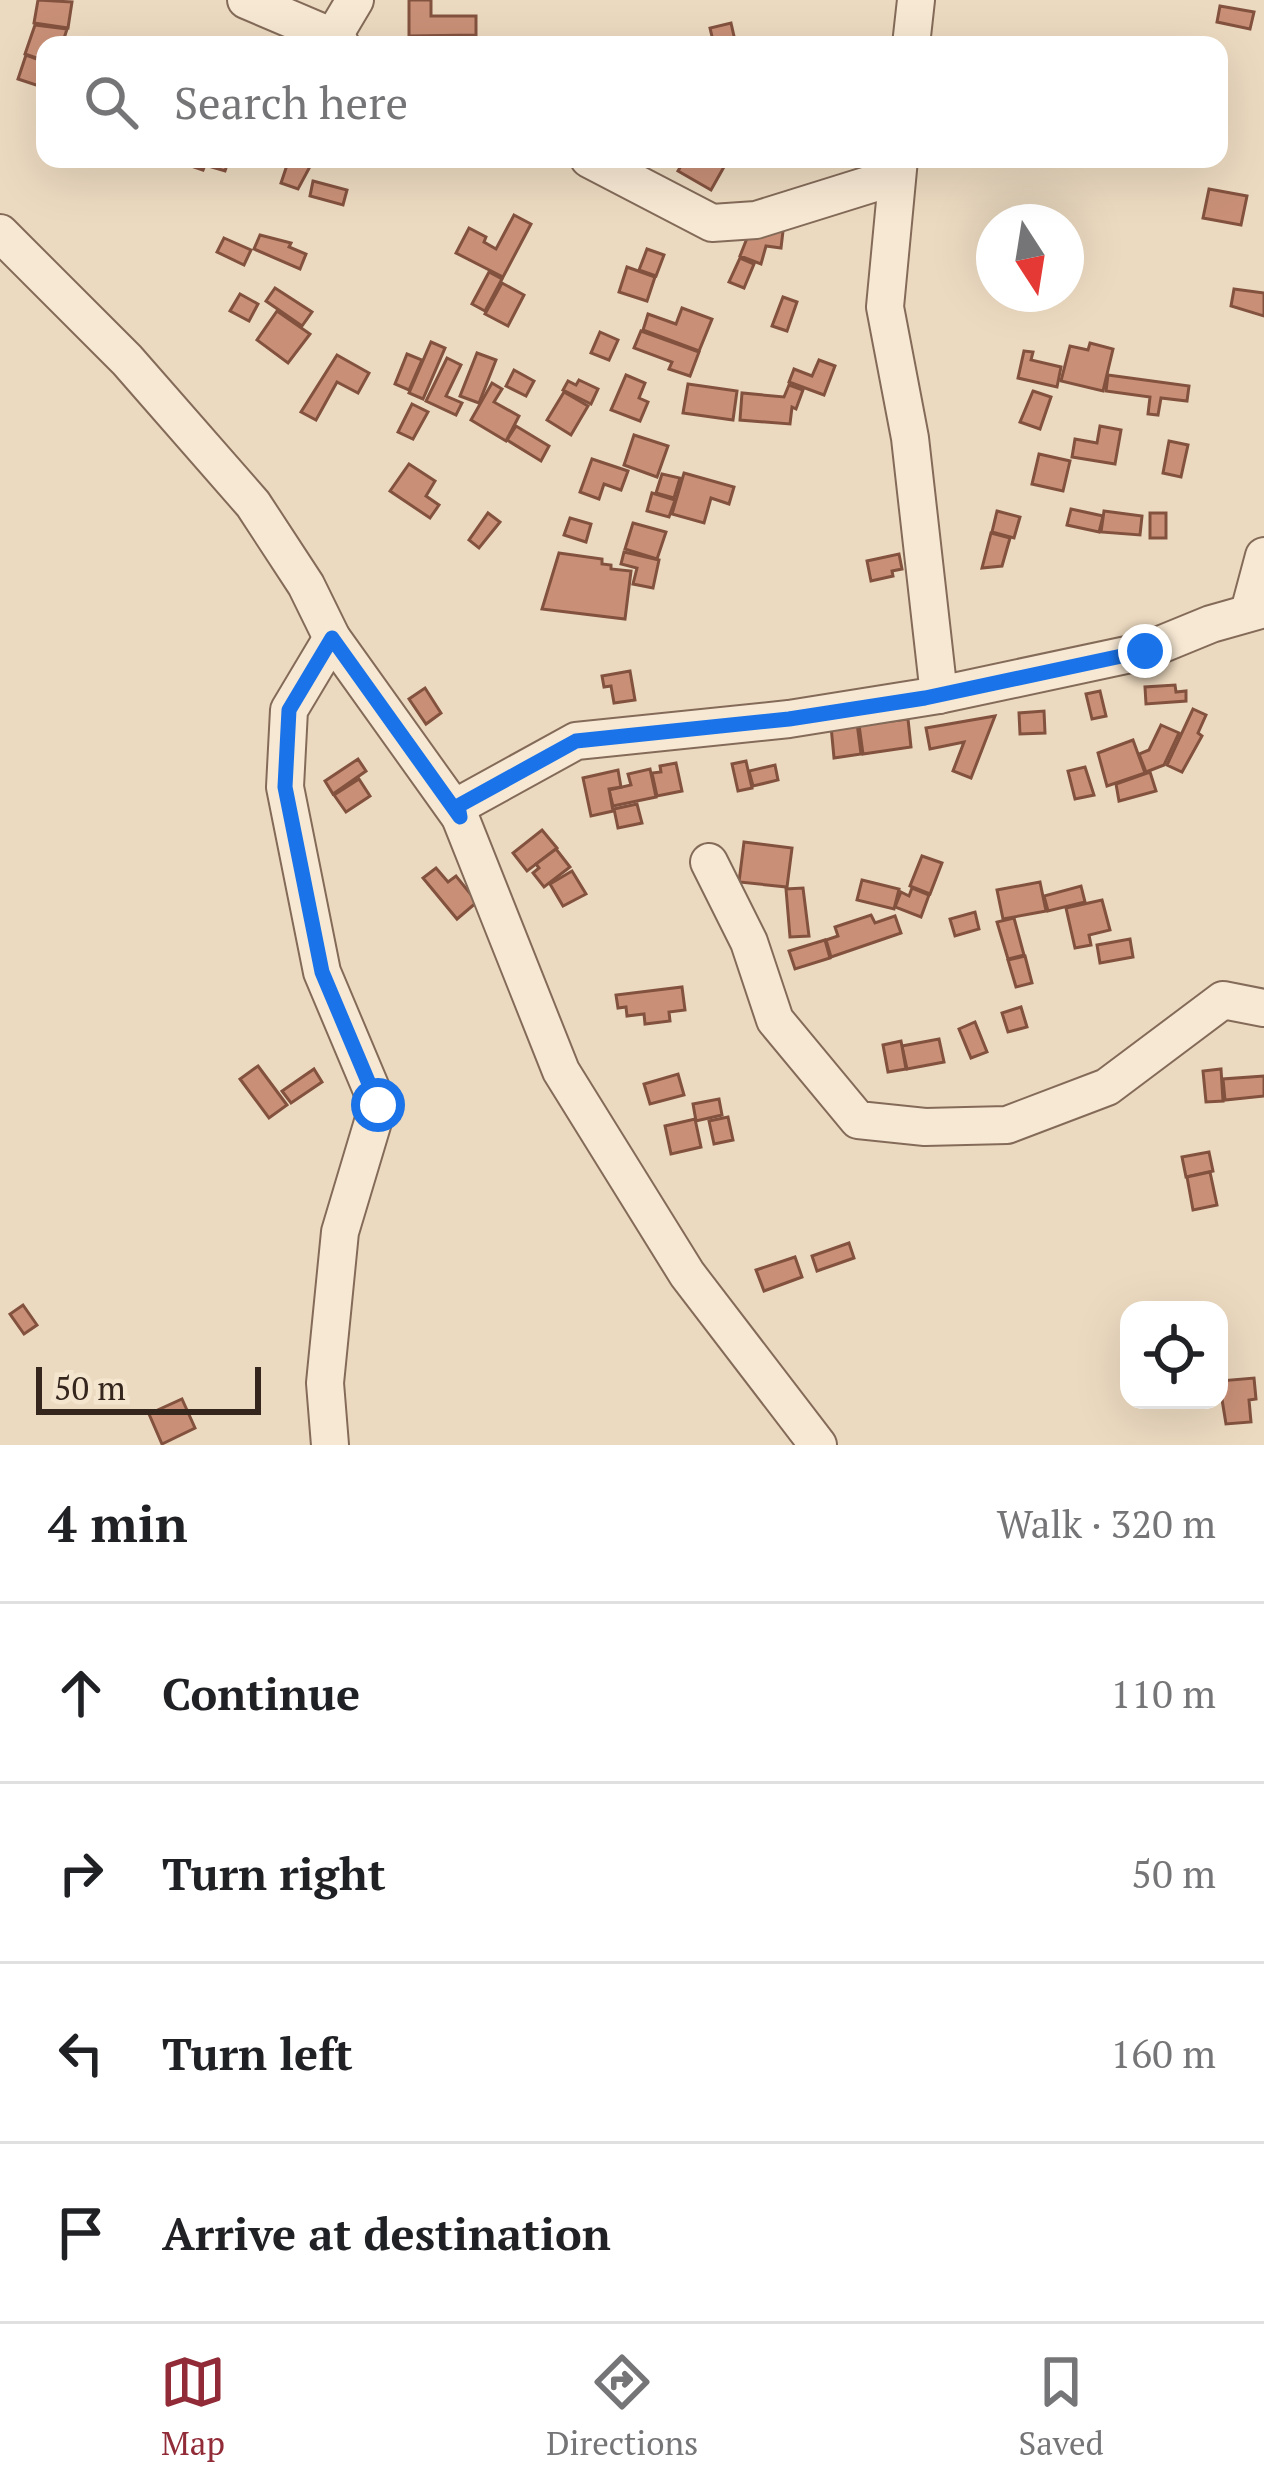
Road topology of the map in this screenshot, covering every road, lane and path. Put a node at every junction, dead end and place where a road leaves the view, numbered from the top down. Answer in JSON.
{"nodes":[{"id":1,"x":246,"y":0,"type":"edge"},
{"id":2,"x":355,"y":0,"type":"edge"},
{"id":3,"x":916,"y":0,"type":"edge"},
{"id":4,"x":326,"y":36,"type":"edge"},
{"id":5,"x":339,"y":36,"type":"edge"},
{"id":6,"x":912,"y":36,"type":"edge"},
{"id":7,"x":606,"y":168,"type":"edge"},
{"id":8,"x":898,"y":168,"type":"edge"},
{"id":9,"x":0,"y":233,"type":"edge"},
{"id":10,"x":1264,"y":556,"type":"edge"},
{"id":11,"x":1256,"y":610,"type":"edge"},
{"id":12,"x":332,"y":638,"type":"junction"},
{"id":13,"x":939,"y":695,"type":"junction"},
{"id":14,"x":460,"y":817,"type":"junction"},
{"id":15,"x":709,"y":862,"type":"dead end"},
{"id":16,"x":1264,"y":1008,"type":"edge"},
{"id":17,"x":330,"y":1445,"type":"edge"},
{"id":18,"x":818,"y":1445,"type":"edge"}],
"edges":[{"from":1,"to":4,"type":"street"},
{"from":2,"to":5,"type":"street"},
{"from":3,"to":6,"type":"street"},
{"from":7,"to":8,"type":"street"},
{"from":8,"to":13,"type":"street"},
{"from":9,"to":12,"type":"street"},
{"from":10,"to":11,"type":"street"},
{"from":11,"to":13,"type":"street"},
{"from":12,"to":14,"type":"street"},
{"from":12,"to":17,"type":"street"},
{"from":13,"to":14,"type":"street"},
{"from":14,"to":18,"type":"street"},
{"from":15,"to":16,"type":"street"}]}
